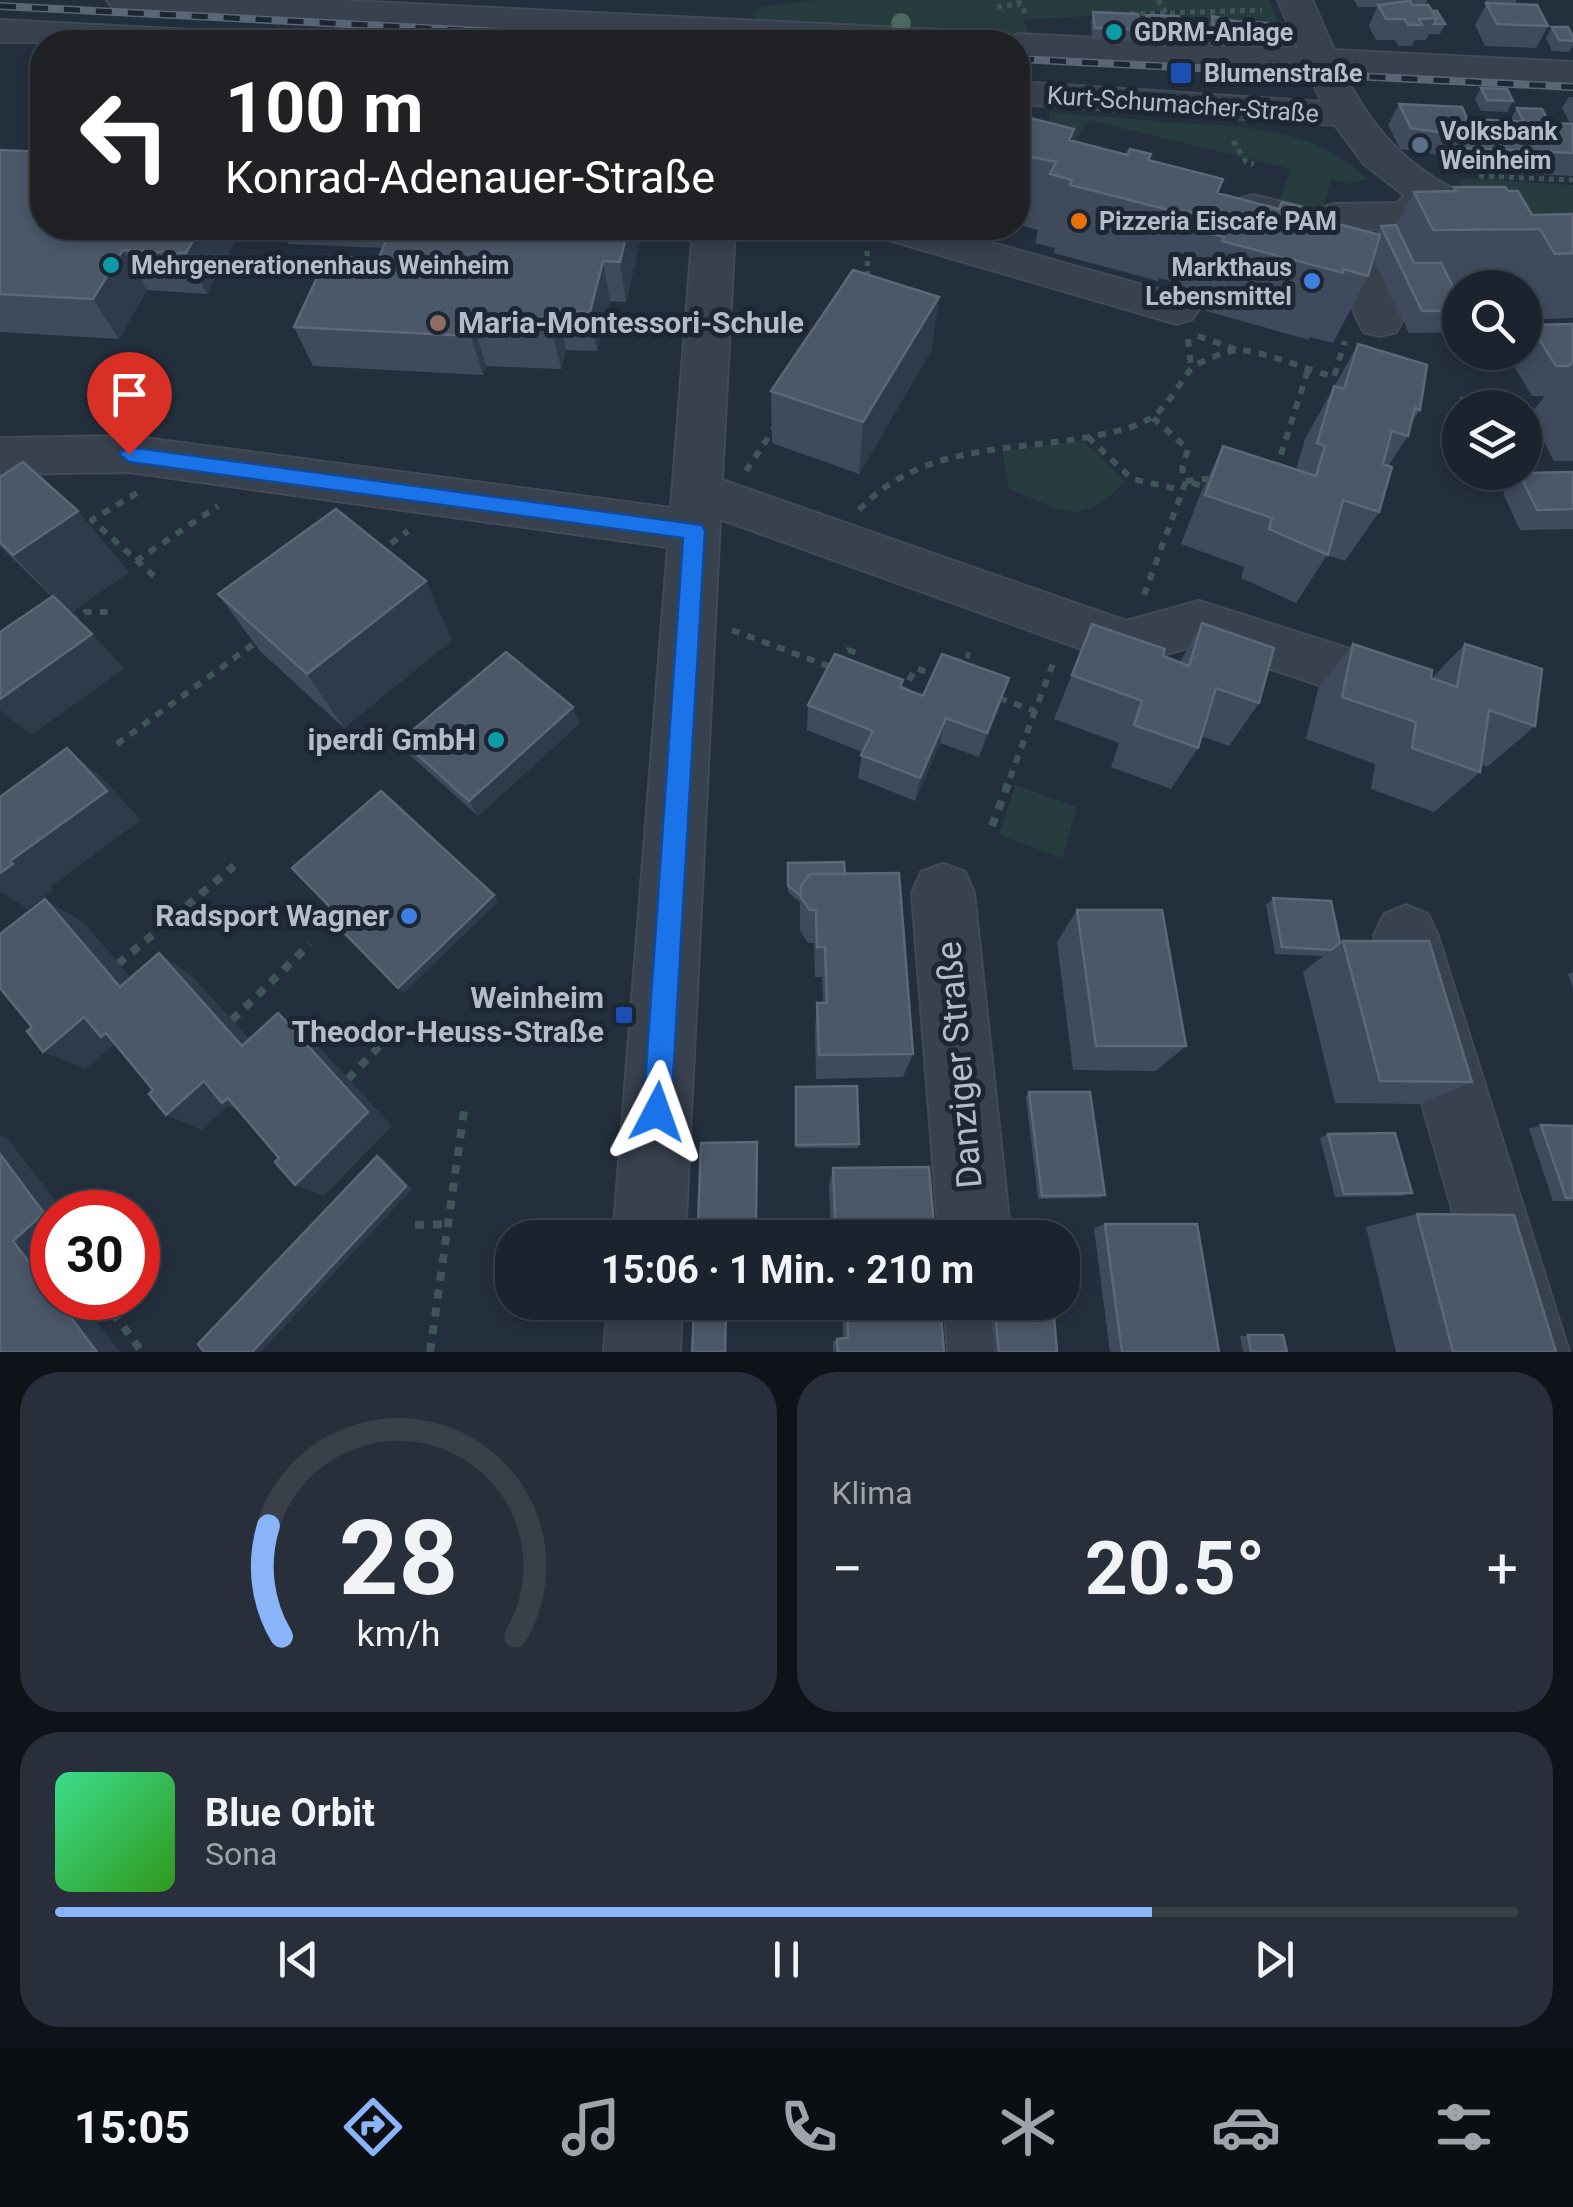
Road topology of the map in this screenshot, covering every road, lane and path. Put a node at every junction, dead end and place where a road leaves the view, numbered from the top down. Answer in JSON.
{"nodes":[{"id":1,"x":124,"y":0,"type":"edge"},
{"id":2,"x":771,"y":0,"type":"edge"},
{"id":3,"x":1158,"y":0,"type":"edge"},
{"id":4,"x":1019,"y":2,"type":"edge"},
{"id":5,"x":1296,"y":4,"type":"edge"},
{"id":6,"x":997,"y":7,"type":"dead end"},
{"id":7,"x":617,"y":12,"type":"edge"},
{"id":8,"x":1121,"y":14,"type":"edge"},
{"id":9,"x":1168,"y":14,"type":"junction"},
{"id":10,"x":826,"y":30,"type":"edge"},
{"id":11,"x":0,"y":32,"type":"edge"},
{"id":12,"x":30,"y":33,"type":"edge"},
{"id":13,"x":1032,"y":46,"type":"edge"},
{"id":14,"x":1324,"y":61,"type":"junction"},
{"id":15,"x":1573,"y":73,"type":"edge"},
{"id":16,"x":1030,"y":94,"type":"edge"},
{"id":17,"x":1348,"y":115,"type":"junction"},
{"id":18,"x":1430,"y":195,"type":"junction"},
{"id":19,"x":1221,"y":199,"type":"edge"},
{"id":20,"x":1334,"y":216,"type":"junction"},
{"id":21,"x":713,"y":240,"type":"edge"},
{"id":22,"x":877,"y":240,"type":"edge"},
{"id":23,"x":904,"y":240,"type":"edge"},
{"id":24,"x":1573,"y":241,"type":"edge"},
{"id":25,"x":1363,"y":282,"type":"junction"},
{"id":26,"x":861,"y":296,"type":"edge"},
{"id":27,"x":1182,"y":321,"type":"joint"},
{"id":28,"x":1380,"y":322,"type":"dead end"},
{"id":29,"x":1191,"y":366,"type":"junction"},
{"id":30,"x":1308,"y":370,"type":"junction"},
{"id":31,"x":783,"y":416,"type":"edge"},
{"id":32,"x":1153,"y":418,"type":"junction"},
{"id":33,"x":1087,"y":436,"type":"junction"},
{"id":34,"x":0,"y":456,"type":"edge"},
{"id":35,"x":190,"y":462,"type":"junction"},
{"id":36,"x":1275,"y":471,"type":"edge"},
{"id":37,"x":269,"y":472,"type":"junction"},
{"id":38,"x":745,"y":472,"type":"junction"},
{"id":39,"x":1222,"y":477,"type":"edge"},
{"id":40,"x":764,"y":478,"type":"dead end"},
{"id":41,"x":1186,"y":481,"type":"junction"},
{"id":42,"x":1182,"y":490,"type":"junction"},
{"id":43,"x":1217,"y":490,"type":"edge"},
{"id":44,"x":697,"y":493,"type":"junction"},
{"id":45,"x":453,"y":498,"type":"junction"},
{"id":46,"x":858,"y":511,"type":"dead end"},
{"id":47,"x":374,"y":556,"type":"edge"},
{"id":48,"x":136,"y":560,"type":"junction"},
{"id":49,"x":156,"y":578,"type":"dead end"},
{"id":50,"x":109,"y":612,"type":"dead end"},
{"id":51,"x":689,"y":614,"type":"junction"},
{"id":52,"x":58,"y":631,"type":"edge"},
{"id":53,"x":261,"y":638,"type":"edge"},
{"id":54,"x":1126,"y":643,"type":"junction"},
{"id":55,"x":1058,"y":652,"type":"dead end"},
{"id":56,"x":858,"y":653,"type":"dead end"},
{"id":57,"x":970,"y":656,"type":"dead end"},
{"id":58,"x":838,"y":670,"type":"junction"},
{"id":59,"x":854,"y":676,"type":"edge"},
{"id":60,"x":887,"y":688,"type":"edge"},
{"id":61,"x":1403,"y":689,"type":"edge"},
{"id":62,"x":984,"y":693,"type":"edge"},
{"id":63,"x":1035,"y":711,"type":"junction"},
{"id":64,"x":116,"y":744,"type":"dead end"},
{"id":65,"x":992,"y":826,"type":"dead end"},
{"id":66,"x":234,"y":866,"type":"dead end"},
{"id":67,"x":943,"y":893,"type":"dead end"},
{"id":68,"x":1406,"y":936,"type":"edge"},
{"id":69,"x":310,"y":944,"type":"dead end"},
{"id":70,"x":118,"y":964,"type":"dead end"},
{"id":71,"x":232,"y":1020,"type":"dead end"},
{"id":72,"x":394,"y":1031,"type":"dead end"},
{"id":73,"x":348,"y":1079,"type":"dead end"},
{"id":74,"x":465,"y":1104,"type":"dead end"},
{"id":75,"x":650,"y":1220,"type":"edge"},
{"id":76,"x":973,"y":1220,"type":"edge"},
{"id":77,"x":447,"y":1224,"type":"junction"},
{"id":78,"x":415,"y":1225,"type":"dead end"},
{"id":79,"x":118,"y":1320,"type":"edge"},
{"id":80,"x":644,"y":1320,"type":"edge"},
{"id":81,"x":983,"y":1320,"type":"edge"},
{"id":82,"x":142,"y":1352,"type":"edge"},
{"id":83,"x":430,"y":1352,"type":"edge"},
{"id":84,"x":642,"y":1352,"type":"edge"},
{"id":85,"x":986,"y":1352,"type":"edge"},
{"id":86,"x":1531,"y":1352,"type":"edge"}],
"edges":[{"from":1,"to":7,"type":"street"},
{"from":2,"to":7,"type":"street"},
{"from":3,"to":9,"type":"path"},
{"from":4,"to":6,"type":"path"},
{"from":5,"to":9,"type":"path"},
{"from":5,"to":14,"type":"street"},
{"from":7,"to":10,"type":"street"},
{"from":8,"to":9,"type":"path"},
{"from":11,"to":12,"type":"street"},
{"from":13,"to":14,"type":"street"},
{"from":14,"to":15,"type":"street"},
{"from":14,"to":17,"type":"street"},
{"from":16,"to":17,"type":"street","name":"Kurt-Schumacher-Straße"},
{"from":17,"to":18,"type":"street"},
{"from":18,"to":20,"type":"street"},
{"from":18,"to":24,"type":"street"},
{"from":19,"to":20,"type":"street"},
{"from":20,"to":25,"type":"street"},
{"from":21,"to":44,"type":"street"},
{"from":22,"to":26,"type":"path"},
{"from":23,"to":27,"type":"street"},
{"from":25,"to":28,"type":"street"},
{"from":25,"to":30,"type":"path"},
{"from":27,"to":29,"type":"path"},
{"from":29,"to":30,"type":"path"},
{"from":29,"to":32,"type":"path"},
{"from":30,"to":36,"type":"path"},
{"from":31,"to":38,"type":"path"},
{"from":32,"to":33,"type":"path"},
{"from":32,"to":41,"type":"path"},
{"from":33,"to":42,"type":"path"},
{"from":33,"to":46,"type":"path"},
{"from":34,"to":35,"type":"street"},
{"from":35,"to":37,"type":"street"},
{"from":35,"to":48,"type":"path"},
{"from":37,"to":45,"type":"street"},
{"from":37,"to":48,"type":"path"},
{"from":38,"to":40,"type":"path"},
{"from":38,"to":44,"type":"path"},
{"from":39,"to":41,"type":"path"},
{"from":41,"to":42,"type":"path"},
{"from":41,"to":43,"type":"path"},
{"from":42,"to":54,"type":"path"},
{"from":44,"to":45,"type":"street"},
{"from":44,"to":51,"type":"street"},
{"from":44,"to":54,"type":"street"},
{"from":45,"to":47,"type":"path"},
{"from":48,"to":49,"type":"path"},
{"from":50,"to":52,"type":"path"},
{"from":51,"to":58,"type":"path"},
{"from":51,"to":75,"type":"street"},
{"from":53,"to":64,"type":"path"},
{"from":54,"to":61,"type":"street"},
{"from":55,"to":63,"type":"path"},
{"from":56,"to":58,"type":"path"},
{"from":57,"to":60,"type":"path"},
{"from":58,"to":59,"type":"path"},
{"from":62,"to":63,"type":"path"},
{"from":63,"to":65,"type":"path"},
{"from":66,"to":70,"type":"path"},
{"from":67,"to":76,"type":"street","name":"Danziger Straße"},
{"from":68,"to":86,"type":"street"},
{"from":69,"to":71,"type":"path"},
{"from":72,"to":73,"type":"path"},
{"from":74,"to":77,"type":"path"},
{"from":77,"to":78,"type":"path"},
{"from":77,"to":83,"type":"path"},
{"from":79,"to":82,"type":"path"},
{"from":80,"to":84,"type":"street"},
{"from":81,"to":85,"type":"street"}]}
